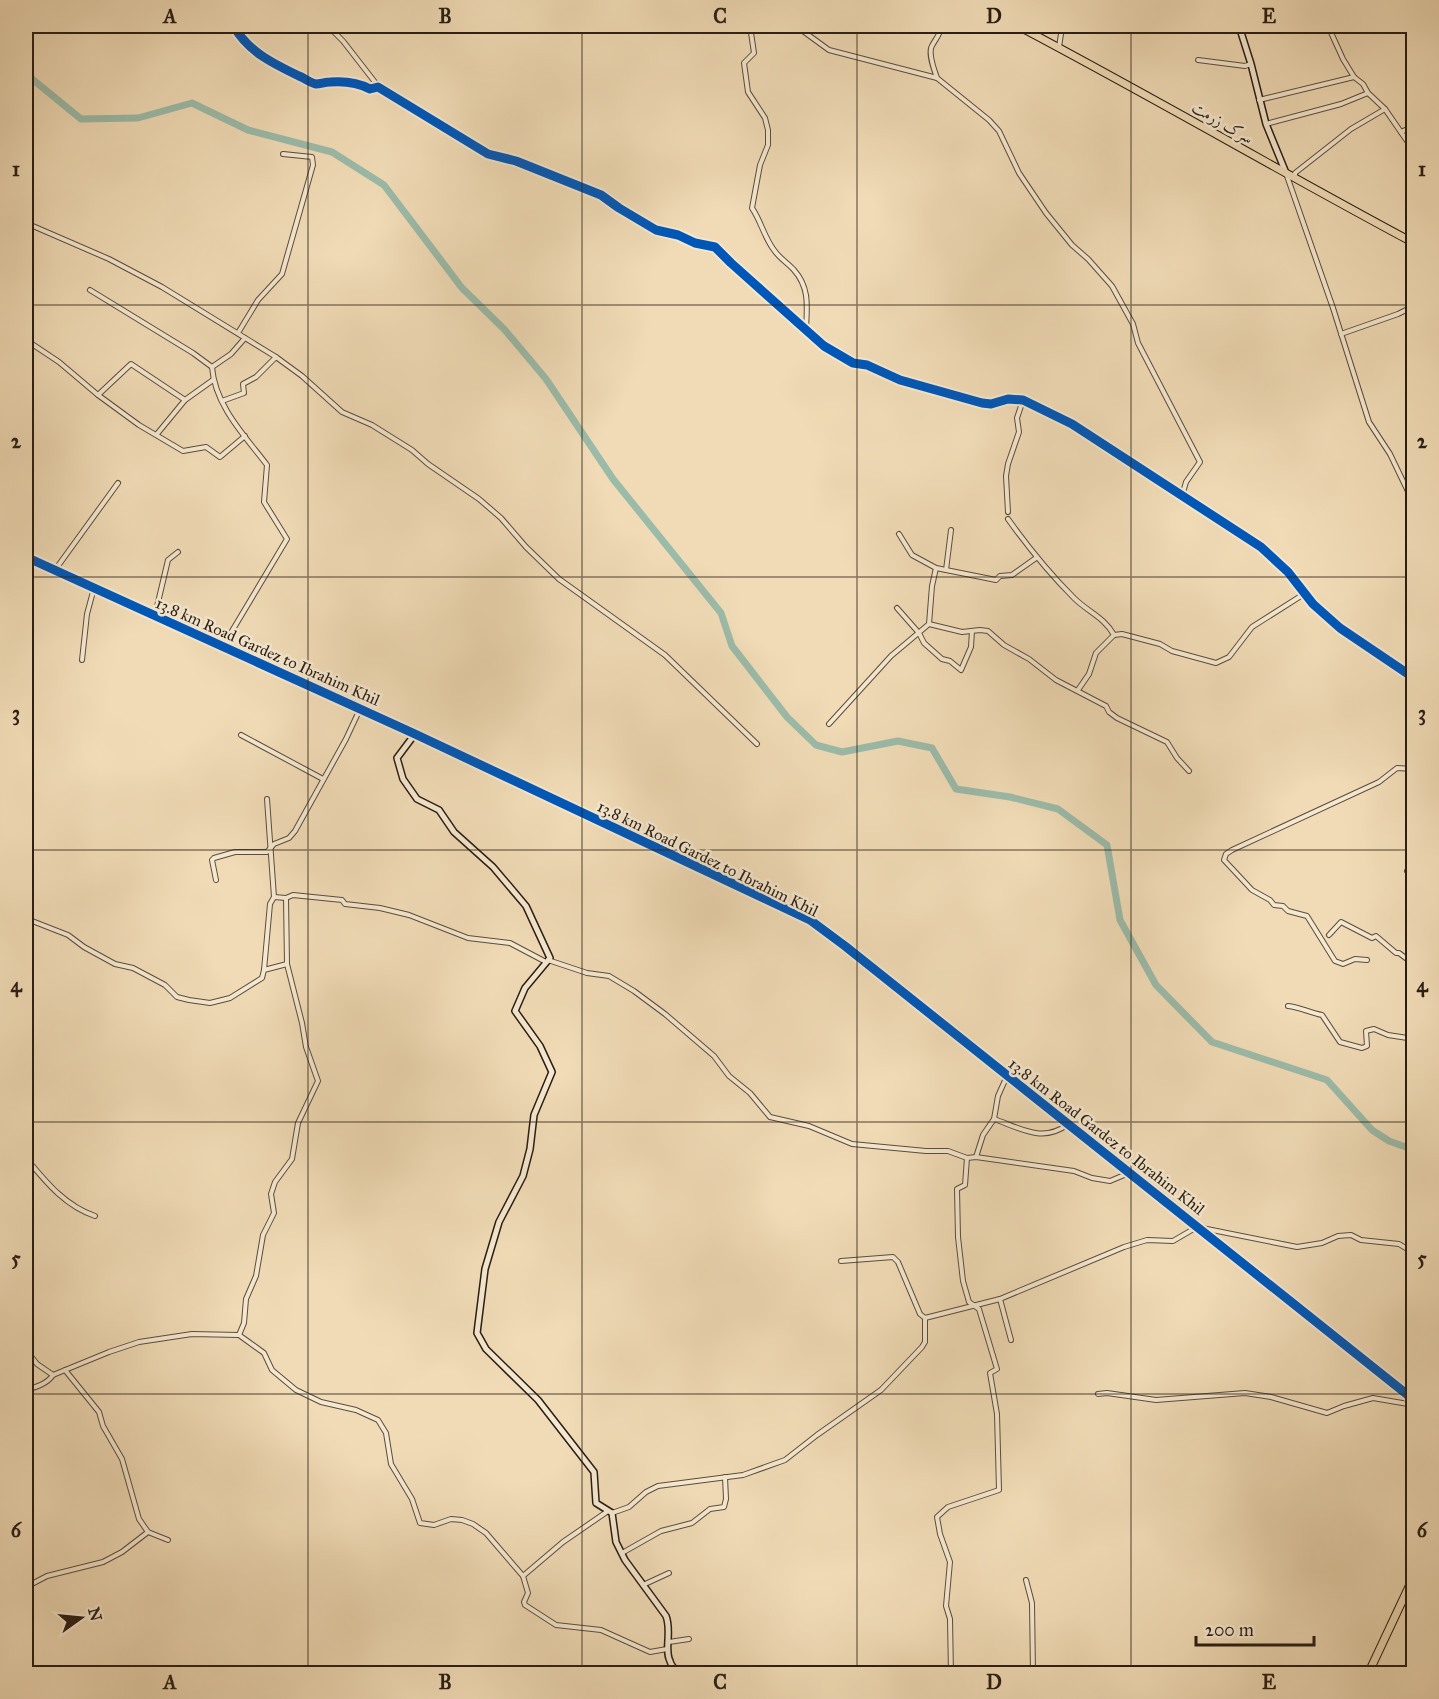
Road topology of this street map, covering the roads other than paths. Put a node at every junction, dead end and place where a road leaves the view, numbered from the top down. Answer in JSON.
{"nodes":[{"id":1,"x":234,"y":26,"type":"edge"},
{"id":2,"x":328,"y":26,"type":"edge"},
{"id":3,"x":750,"y":26,"type":"edge"},
{"id":4,"x":796,"y":26,"type":"edge"},
{"id":5,"x":941,"y":26,"type":"edge"},
{"id":6,"x":1018,"y":26,"type":"edge"},
{"id":7,"x":1060,"y":26,"type":"edge"},
{"id":8,"x":1239,"y":26,"type":"edge"},
{"id":9,"x":1328,"y":26,"type":"edge"},
{"id":10,"x":802,"y":27,"type":"edge"},
{"id":11,"x":1059,"y":47,"type":"junction"},
{"id":12,"x":1198,"y":60,"type":"dead end"},
{"id":13,"x":1251,"y":64,"type":"junction"},
{"id":14,"x":934,"y":77,"type":"junction"},
{"id":15,"x":1354,"y":77,"type":"junction"},
{"id":16,"x":375,"y":88,"type":"junction"},
{"id":17,"x":1368,"y":93,"type":"junction"},
{"id":18,"x":1259,"y":100,"type":"junction"},
{"id":19,"x":1385,"y":109,"type":"junction"},
{"id":20,"x":1266,"y":124,"type":"junction"},
{"id":21,"x":1413,"y":126,"type":"edge"},
{"id":22,"x":1401,"y":132,"type":"junction"},
{"id":23,"x":1413,"y":151,"type":"edge"},
{"id":24,"x":283,"y":154,"type":"dead end"},
{"id":25,"x":1286,"y":174,"type":"junction"},
{"id":26,"x":1295,"y":178,"type":"junction"},
{"id":27,"x":26,"y":223,"type":"edge"},
{"id":28,"x":1412,"y":240,"type":"edge"},
{"id":29,"x":90,"y":290,"type":"dead end"},
{"id":30,"x":1413,"y":306,"type":"edge"},
{"id":31,"x":806,"y":329,"type":"junction"},
{"id":32,"x":238,"y":333,"type":"junction"},
{"id":33,"x":1341,"y":334,"type":"junction"},
{"id":34,"x":246,"y":338,"type":"junction"},
{"id":35,"x":26,"y":340,"type":"edge"},
{"id":36,"x":276,"y":357,"type":"junction"},
{"id":37,"x":212,"y":367,"type":"junction"},
{"id":38,"x":213,"y":380,"type":"junction"},
{"id":39,"x":98,"y":395,"type":"junction"},
{"id":40,"x":185,"y":400,"type":"junction"},
{"id":41,"x":1023,"y":400,"type":"junction"},
{"id":42,"x":222,"y":401,"type":"junction"},
{"id":43,"x":157,"y":434,"type":"junction"},
{"id":44,"x":245,"y":436,"type":"junction"},
{"id":45,"x":117,"y":483,"type":"dead end"},
{"id":46,"x":1182,"y":496,"type":"junction"},
{"id":47,"x":1413,"y":504,"type":"edge"},
{"id":48,"x":1008,"y":512,"type":"dead end"},
{"id":49,"x":1008,"y":519,"type":"dead end"},
{"id":50,"x":951,"y":530,"type":"dead end"},
{"id":51,"x":899,"y":534,"type":"dead end"},
{"id":52,"x":178,"y":552,"type":"dead end"},
{"id":53,"x":26,"y":557,"type":"edge"},
{"id":54,"x":1037,"y":558,"type":"junction"},
{"id":55,"x":936,"y":568,"type":"junction"},
{"id":56,"x":55,"y":570,"type":"junction"},
{"id":57,"x":946,"y":570,"type":"junction"},
{"id":58,"x":94,"y":588,"type":"junction"},
{"id":59,"x":1304,"y":594,"type":"junction"},
{"id":60,"x":897,"y":608,"type":"dead end"},
{"id":61,"x":155,"y":615,"type":"junction"},
{"id":62,"x":929,"y":624,"type":"junction"},
{"id":63,"x":972,"y":631,"type":"junction"},
{"id":64,"x":919,"y":633,"type":"junction"},
{"id":65,"x":1114,"y":635,"type":"junction"},
{"id":66,"x":223,"y":646,"type":"junction"},
{"id":67,"x":82,"y":660,"type":"dead end"},
{"id":68,"x":1413,"y":678,"type":"edge"},
{"id":69,"x":1078,"y":690,"type":"junction"},
{"id":70,"x":360,"y":709,"type":"junction"},
{"id":71,"x":828,"y":724,"type":"dead end"},
{"id":72,"x":415,"y":734,"type":"junction"},
{"id":73,"x":241,"y":735,"type":"dead end"},
{"id":74,"x":757,"y":744,"type":"dead end"},
{"id":75,"x":1413,"y":769,"type":"edge"},
{"id":76,"x":1190,"y":771,"type":"dead end"},
{"id":77,"x":323,"y":779,"type":"junction"},
{"id":78,"x":267,"y":799,"type":"dead end"},
{"id":79,"x":271,"y":849,"type":"junction"},
{"id":80,"x":1407,"y":871,"type":"dead end"},
{"id":81,"x":1413,"y":874,"type":"edge"},
{"id":82,"x":216,"y":880,"type":"dead end"},
{"id":83,"x":274,"y":897,"type":"junction"},
{"id":84,"x":286,"y":898,"type":"junction"},
{"id":85,"x":26,"y":916,"type":"edge"},
{"id":86,"x":1329,"y":934,"type":"dead end"},
{"id":87,"x":1367,"y":960,"type":"dead end"},
{"id":88,"x":546,"y":961,"type":"junction"},
{"id":89,"x":1413,"y":962,"type":"edge"},
{"id":90,"x":287,"y":964,"type":"junction"},
{"id":91,"x":264,"y":970,"type":"junction"},
{"id":92,"x":1288,"y":1006,"type":"dead end"},
{"id":93,"x":1413,"y":1039,"type":"edge"},
{"id":94,"x":1006,"y":1076,"type":"junction"},
{"id":95,"x":994,"y":1119,"type":"junction"},
{"id":96,"x":1067,"y":1125,"type":"junction"},
{"id":97,"x":976,"y":1157,"type":"junction"},
{"id":98,"x":26,"y":1158,"type":"edge"},
{"id":99,"x":966,"y":1158,"type":"junction"},
{"id":100,"x":1129,"y":1173,"type":"junction"},
{"id":101,"x":95,"y":1216,"type":"dead end"},
{"id":102,"x":1197,"y":1227,"type":"junction"},
{"id":103,"x":1413,"y":1253,"type":"edge"},
{"id":104,"x":841,"y":1261,"type":"dead end"},
{"id":105,"x":1000,"y":1299,"type":"junction"},
{"id":106,"x":975,"y":1305,"type":"junction"},
{"id":107,"x":925,"y":1318,"type":"junction"},
{"id":108,"x":239,"y":1335,"type":"junction"},
{"id":109,"x":1011,"y":1340,"type":"dead end"},
{"id":110,"x":26,"y":1350,"type":"edge"},
{"id":111,"x":65,"y":1370,"type":"junction"},
{"id":112,"x":53,"y":1375,"type":"junction"},
{"id":113,"x":26,"y":1390,"type":"edge"},
{"id":114,"x":1098,"y":1394,"type":"dead end"},
{"id":115,"x":1413,"y":1400,"type":"edge"},
{"id":116,"x":1413,"y":1405,"type":"edge"},
{"id":117,"x":725,"y":1477,"type":"junction"},
{"id":118,"x":610,"y":1512,"type":"junction"},
{"id":119,"x":148,"y":1532,"type":"junction"},
{"id":120,"x":168,"y":1540,"type":"dead end"},
{"id":121,"x":622,"y":1552,"type":"junction"},
{"id":122,"x":669,"y":1572,"type":"dead end"},
{"id":123,"x":523,"y":1576,"type":"junction"},
{"id":124,"x":1413,"y":1576,"type":"edge"},
{"id":125,"x":1026,"y":1580,"type":"dead end"},
{"id":126,"x":643,"y":1585,"type":"junction"},
{"id":127,"x":26,"y":1587,"type":"edge"},
{"id":128,"x":689,"y":1639,"type":"dead end"},
{"id":129,"x":668,"y":1646,"type":"junction"},
{"id":130,"x":679,"y":1674,"type":"edge"},
{"id":131,"x":951,"y":1674,"type":"edge"},
{"id":132,"x":1033,"y":1674,"type":"edge"},
{"id":133,"x":1212,"y":1674,"type":"edge"},
{"id":134,"x":1280,"y":1674,"type":"edge"},
{"id":135,"x":1368,"y":1674,"type":"edge"}],
"edges":[{"from":1,"to":16,"type":"street"},
{"from":2,"to":16,"type":"street"},
{"from":3,"to":31,"type":"street"},
{"from":4,"to":10,"type":"street"},
{"from":5,"to":14,"type":"street"},
{"from":6,"to":11,"type":"highway","name":"سرک زرمت"},
{"from":7,"to":11,"type":"street"},
{"from":8,"to":13,"type":"street"},
{"from":9,"to":15,"type":"street"},
{"from":10,"to":14,"type":"street"},
{"from":11,"to":25,"type":"highway","name":"سرک زرمت"},
{"from":12,"to":13,"type":"street"},
{"from":13,"to":18,"type":"street"},
{"from":14,"to":46,"type":"street"},
{"from":15,"to":17,"type":"street"},
{"from":15,"to":18,"type":"street"},
{"from":16,"to":31,"type":"street"},
{"from":17,"to":19,"type":"street"},
{"from":17,"to":20,"type":"street"},
{"from":18,"to":20,"type":"street"},
{"from":19,"to":22,"type":"street"},
{"from":19,"to":26,"type":"street"},
{"from":20,"to":25,"type":"street"},
{"from":21,"to":22,"type":"street"},
{"from":22,"to":23,"type":"street"},
{"from":24,"to":32,"type":"street"},
{"from":25,"to":26,"type":"highway","name":"سرک زرمت"},
{"from":25,"to":33,"type":"street"},
{"from":26,"to":28,"type":"highway","name":"سرک زرمت"},
{"from":27,"to":32,"type":"street"},
{"from":29,"to":37,"type":"street"},
{"from":30,"to":33,"type":"street"},
{"from":31,"to":41,"type":"street"},
{"from":32,"to":34,"type":"street"},
{"from":33,"to":47,"type":"street"},
{"from":34,"to":36,"type":"street"},
{"from":34,"to":37,"type":"street"},
{"from":35,"to":39,"type":"street"},
{"from":36,"to":42,"type":"street"},
{"from":36,"to":74,"type":"street"},
{"from":37,"to":38,"type":"street"},
{"from":38,"to":40,"type":"street"},
{"from":38,"to":42,"type":"street"},
{"from":39,"to":40,"type":"street"},
{"from":39,"to":43,"type":"street"},
{"from":40,"to":43,"type":"street"},
{"from":41,"to":46,"type":"street"},
{"from":41,"to":48,"type":"street"},
{"from":42,"to":44,"type":"street"},
{"from":43,"to":44,"type":"street"},
{"from":44,"to":66,"type":"street"},
{"from":45,"to":56,"type":"street"},
{"from":46,"to":59,"type":"street"},
{"from":49,"to":54,"type":"street"},
{"from":50,"to":57,"type":"street"},
{"from":51,"to":55,"type":"street"},
{"from":52,"to":61,"type":"street"},
{"from":53,"to":56,"type":"street","name":"13.8 km Road Gardez to Ibrahim Khil"},
{"from":54,"to":57,"type":"street"},
{"from":54,"to":65,"type":"street"},
{"from":55,"to":57,"type":"street"},
{"from":55,"to":62,"type":"street"},
{"from":56,"to":58,"type":"street","name":"13.8 km Road Gardez to Ibrahim Khil"},
{"from":58,"to":61,"type":"street","name":"13.8 km Road Gardez to Ibrahim Khil"},
{"from":58,"to":67,"type":"street"},
{"from":59,"to":65,"type":"street"},
{"from":59,"to":68,"type":"street"},
{"from":60,"to":64,"type":"street"},
{"from":61,"to":66,"type":"street","name":"13.8 km Road Gardez to Ibrahim Khil"},
{"from":62,"to":63,"type":"street"},
{"from":62,"to":64,"type":"street"},
{"from":63,"to":64,"type":"street"},
{"from":63,"to":69,"type":"street"},
{"from":64,"to":71,"type":"street"},
{"from":65,"to":69,"type":"street"},
{"from":66,"to":70,"type":"street","name":"13.8 km Road Gardez to Ibrahim Khil"},
{"from":69,"to":76,"type":"street"},
{"from":70,"to":72,"type":"street","name":"13.8 km Road Gardez to Ibrahim Khil"},
{"from":70,"to":77,"type":"street"},
{"from":72,"to":88,"type":"street"},
{"from":72,"to":94,"type":"street","name":"13.8 km Road Gardez to Ibrahim Khil"},
{"from":73,"to":77,"type":"street"},
{"from":75,"to":87,"type":"street"},
{"from":77,"to":79,"type":"street"},
{"from":78,"to":79,"type":"street"},
{"from":79,"to":82,"type":"street"},
{"from":79,"to":83,"type":"street"},
{"from":80,"to":81,"type":"street"},
{"from":83,"to":84,"type":"street"},
{"from":83,"to":91,"type":"street"},
{"from":84,"to":88,"type":"street"},
{"from":84,"to":90,"type":"street"},
{"from":85,"to":91,"type":"street"},
{"from":86,"to":89,"type":"street"},
{"from":88,"to":99,"type":"street"},
{"from":88,"to":118,"type":"street"},
{"from":90,"to":91,"type":"street"},
{"from":90,"to":108,"type":"street"},
{"from":92,"to":93,"type":"street"},
{"from":94,"to":95,"type":"street"},
{"from":94,"to":96,"type":"street","name":"13.8 km Road Gardez to Ibrahim Khil"},
{"from":95,"to":96,"type":"street"},
{"from":95,"to":97,"type":"street"},
{"from":96,"to":100,"type":"street","name":"13.8 km Road Gardez to Ibrahim Khil"},
{"from":97,"to":99,"type":"street"},
{"from":97,"to":100,"type":"street"},
{"from":98,"to":101,"type":"street"},
{"from":99,"to":106,"type":"street"},
{"from":100,"to":102,"type":"street","name":"13.8 km Road Gardez to Ibrahim Khil"},
{"from":102,"to":103,"type":"street"},
{"from":102,"to":105,"type":"street"},
{"from":102,"to":115,"type":"street","name":"13.8 km Road Gardez to Ibrahim Khil"},
{"from":104,"to":107,"type":"street"},
{"from":105,"to":106,"type":"street"},
{"from":105,"to":109,"type":"street"},
{"from":106,"to":107,"type":"street"},
{"from":106,"to":131,"type":"street"},
{"from":107,"to":117,"type":"street"},
{"from":108,"to":111,"type":"street"},
{"from":108,"to":123,"type":"street"},
{"from":110,"to":112,"type":"street"},
{"from":111,"to":112,"type":"street"},
{"from":111,"to":119,"type":"street"},
{"from":112,"to":113,"type":"street"},
{"from":114,"to":116,"type":"street"},
{"from":117,"to":118,"type":"street"},
{"from":117,"to":121,"type":"street"},
{"from":118,"to":121,"type":"street"},
{"from":118,"to":123,"type":"street"},
{"from":119,"to":120,"type":"street"},
{"from":119,"to":127,"type":"street"},
{"from":121,"to":126,"type":"street"},
{"from":122,"to":126,"type":"street"},
{"from":123,"to":129,"type":"street"},
{"from":124,"to":135,"type":"highway"},
{"from":125,"to":132,"type":"street"},
{"from":126,"to":129,"type":"street"},
{"from":128,"to":129,"type":"street"},
{"from":129,"to":130,"type":"street"},
{"from":133,"to":134,"type":"street"}]}
